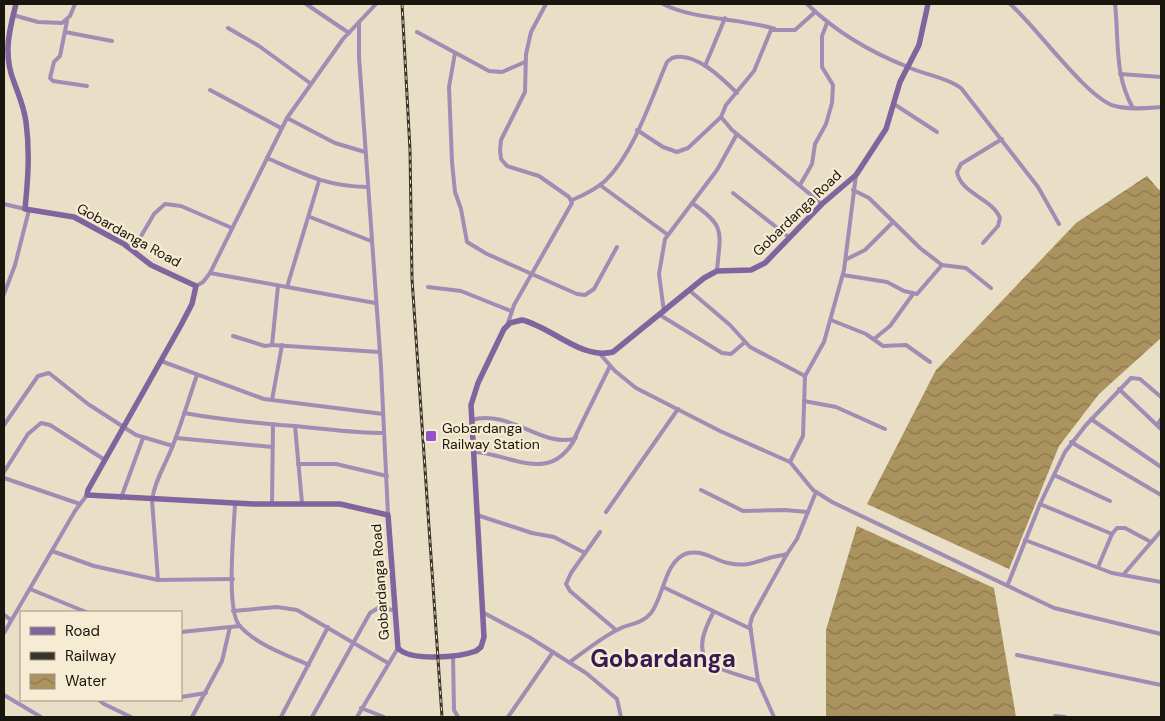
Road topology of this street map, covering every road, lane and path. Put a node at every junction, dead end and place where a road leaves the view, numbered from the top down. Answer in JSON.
{"nodes":[{"id":1,"x":16,"y":4,"type":"edge"},
{"id":2,"x":75,"y":4,"type":"edge"},
{"id":3,"x":306,"y":4,"type":"edge"},
{"id":4,"x":376,"y":4,"type":"edge"},
{"id":5,"x":546,"y":4,"type":"edge"},
{"id":6,"x":663,"y":4,"type":"edge"},
{"id":7,"x":808,"y":4,"type":"edge"},
{"id":8,"x":928,"y":4,"type":"edge"},
{"id":9,"x":1010,"y":4,"type":"edge"},
{"id":10,"x":1115,"y":4,"type":"edge"},
{"id":11,"x":815,"y":12,"type":"junction"},
{"id":12,"x":13,"y":15,"type":"junction"},
{"id":13,"x":725,"y":18,"type":"junction"},
{"id":14,"x":67,"y":21,"type":"junction"},
{"id":15,"x":359,"y":22,"type":"junction"},
{"id":16,"x":827,"y":23,"type":"junction"},
{"id":17,"x":228,"y":28,"type":"dead end"},
{"id":18,"x":776,"y":29,"type":"junction"},
{"id":19,"x":65,"y":32,"type":"junction"},
{"id":20,"x":417,"y":32,"type":"dead end"},
{"id":21,"x":349,"y":33,"type":"junction"},
{"id":22,"x":6,"y":38,"type":"edge"},
{"id":23,"x":112,"y":41,"type":"dead end"},
{"id":24,"x":455,"y":53,"type":"junction"},
{"id":25,"x":525,"y":62,"type":"junction"},
{"id":26,"x":705,"y":66,"type":"junction"},
{"id":27,"x":7,"y":67,"type":"edge"},
{"id":28,"x":907,"y":67,"type":"junction"},
{"id":29,"x":1120,"y":74,"type":"junction"},
{"id":30,"x":1161,"y":76,"type":"edge"},
{"id":31,"x":310,"y":83,"type":"junction"},
{"id":32,"x":87,"y":86,"type":"dead end"},
{"id":33,"x":210,"y":90,"type":"dead end"},
{"id":34,"x":736,"y":92,"type":"junction"},
{"id":35,"x":894,"y":104,"type":"junction"},
{"id":36,"x":1161,"y":107,"type":"edge"},
{"id":37,"x":1133,"y":108,"type":"junction"},
{"id":38,"x":721,"y":117,"type":"junction"},
{"id":39,"x":287,"y":118,"type":"junction"},
{"id":40,"x":281,"y":128,"type":"junction"},
{"id":41,"x":637,"y":130,"type":"junction"},
{"id":42,"x":936,"y":132,"type":"dead end"},
{"id":43,"x":737,"y":134,"type":"junction"},
{"id":44,"x":1002,"y":139,"type":"junction"},
{"id":45,"x":365,"y":152,"type":"junction"},
{"id":46,"x":267,"y":158,"type":"junction"},
{"id":47,"x":856,"y":175,"type":"junction"},
{"id":48,"x":320,"y":181,"type":"junction"},
{"id":49,"x":600,"y":185,"type":"junction"},
{"id":50,"x":800,"y":185,"type":"junction"},
{"id":51,"x":367,"y":187,"type":"junction"},
{"id":52,"x":853,"y":190,"type":"junction"},
{"id":53,"x":733,"y":193,"type":"dead end"},
{"id":54,"x":572,"y":200,"type":"junction"},
{"id":55,"x":4,"y":204,"type":"edge"},
{"id":56,"x":692,"y":204,"type":"junction"},
{"id":57,"x":822,"y":204,"type":"junction"},
{"id":58,"x":27,"y":210,"type":"junction"},
{"id":59,"x":310,"y":216,"type":"junction"},
{"id":60,"x":893,"y":222,"type":"junction"},
{"id":61,"x":1059,"y":224,"type":"dead end"},
{"id":62,"x":232,"y":228,"type":"junction"},
{"id":63,"x":668,"y":235,"type":"junction"},
{"id":64,"x":790,"y":238,"type":"junction"},
{"id":65,"x":371,"y":241,"type":"junction"},
{"id":66,"x":983,"y":243,"type":"dead end"},
{"id":67,"x":617,"y":247,"type":"dead end"},
{"id":68,"x":132,"y":250,"type":"junction"},
{"id":69,"x":847,"y":259,"type":"junction"},
{"id":70,"x":942,"y":265,"type":"junction"},
{"id":71,"x":717,"y":271,"type":"junction"},
{"id":72,"x":532,"y":272,"type":"junction"},
{"id":73,"x":210,"y":273,"type":"junction"},
{"id":74,"x":843,"y":275,"type":"junction"},
{"id":75,"x":196,"y":286,"type":"junction"},
{"id":76,"x":278,"y":286,"type":"junction"},
{"id":77,"x":287,"y":287,"type":"junction"},
{"id":78,"x":428,"y":287,"type":"dead end"},
{"id":79,"x":991,"y":288,"type":"dead end"},
{"id":80,"x":689,"y":290,"type":"junction"},
{"id":81,"x":4,"y":294,"type":"edge"},
{"id":82,"x":913,"y":294,"type":"junction"},
{"id":83,"x":375,"y":303,"type":"junction"},
{"id":84,"x":511,"y":311,"type":"junction"},
{"id":85,"x":662,"y":313,"type":"junction"},
{"id":86,"x":831,"y":320,"type":"junction"},
{"id":87,"x":507,"y":326,"type":"junction"},
{"id":88,"x":233,"y":336,"type":"dead end"},
{"id":89,"x":874,"y":339,"type":"junction"},
{"id":90,"x":746,"y":342,"type":"junction"},
{"id":91,"x":272,"y":345,"type":"junction"},
{"id":92,"x":282,"y":346,"type":"junction"},
{"id":93,"x":379,"y":352,"type":"junction"},
{"id":94,"x":600,"y":354,"type":"junction"},
{"id":95,"x":161,"y":361,"type":"junction"},
{"id":96,"x":930,"y":362,"type":"dead end"},
{"id":97,"x":610,"y":366,"type":"junction"},
{"id":98,"x":197,"y":375,"type":"junction"},
{"id":99,"x":805,"y":376,"type":"junction"},
{"id":100,"x":1119,"y":389,"type":"junction"},
{"id":101,"x":1161,"y":397,"type":"edge"},
{"id":102,"x":272,"y":400,"type":"junction"},
{"id":103,"x":804,"y":401,"type":"junction"},
{"id":104,"x":678,"y":410,"type":"junction"},
{"id":105,"x":184,"y":413,"type":"junction"},
{"id":106,"x":383,"y":414,"type":"junction"},
{"id":107,"x":1161,"y":419,"type":"edge"},
{"id":108,"x":471,"y":420,"type":"junction"},
{"id":109,"x":1091,"y":420,"type":"junction"},
{"id":110,"x":273,"y":424,"type":"junction"},
{"id":111,"x":4,"y":425,"type":"edge"},
{"id":112,"x":1157,"y":425,"type":"junction"},
{"id":113,"x":124,"y":426,"type":"junction"},
{"id":114,"x":295,"y":426,"type":"junction"},
{"id":115,"x":886,"y":429,"type":"dead end"},
{"id":116,"x":1161,"y":429,"type":"edge"},
{"id":117,"x":384,"y":433,"type":"junction"},
{"id":118,"x":576,"y":437,"type":"junction"},
{"id":119,"x":143,"y":438,"type":"junction"},
{"id":120,"x":176,"y":438,"type":"junction"},
{"id":121,"x":1071,"y":442,"type":"junction"},
{"id":122,"x":173,"y":446,"type":"junction"},
{"id":123,"x":272,"y":448,"type":"junction"},
{"id":124,"x":474,"y":452,"type":"junction"},
{"id":125,"x":105,"y":460,"type":"junction"},
{"id":126,"x":790,"y":462,"type":"junction"},
{"id":127,"x":298,"y":464,"type":"junction"},
{"id":128,"x":1161,"y":467,"type":"edge"},
{"id":129,"x":4,"y":472,"type":"edge"},
{"id":130,"x":1054,"y":475,"type":"junction"},
{"id":131,"x":387,"y":476,"type":"junction"},
{"id":132,"x":4,"y":478,"type":"edge"},
{"id":133,"x":701,"y":490,"type":"dead end"},
{"id":134,"x":816,"y":492,"type":"junction"},
{"id":135,"x":1161,"y":494,"type":"edge"},
{"id":136,"x":87,"y":495,"type":"junction"},
{"id":137,"x":121,"y":498,"type":"junction"},
{"id":138,"x":152,"y":500,"type":"junction"},
{"id":139,"x":1110,"y":501,"type":"dead end"},
{"id":140,"x":302,"y":503,"type":"junction"},
{"id":141,"x":80,"y":504,"type":"junction"},
{"id":142,"x":235,"y":504,"type":"junction"},
{"id":143,"x":272,"y":504,"type":"junction"},
{"id":144,"x":1040,"y":504,"type":"junction"},
{"id":145,"x":606,"y":512,"type":"dead end"},
{"id":146,"x":808,"y":512,"type":"junction"},
{"id":147,"x":388,"y":515,"type":"junction"},
{"id":148,"x":477,"y":515,"type":"junction"},
{"id":149,"x":1161,"y":531,"type":"edge"},
{"id":150,"x":600,"y":532,"type":"dead end"},
{"id":151,"x":1112,"y":534,"type":"junction"},
{"id":152,"x":1025,"y":540,"type":"junction"},
{"id":153,"x":1151,"y":542,"type":"junction"},
{"id":154,"x":52,"y":551,"type":"junction"},
{"id":155,"x":585,"y":554,"type":"junction"},
{"id":156,"x":787,"y":554,"type":"junction"},
{"id":157,"x":1098,"y":568,"type":"junction"},
{"id":158,"x":1124,"y":575,"type":"junction"},
{"id":159,"x":232,"y":579,"type":"junction"},
{"id":160,"x":158,"y":580,"type":"junction"},
{"id":161,"x":1161,"y":582,"type":"edge"},
{"id":162,"x":1008,"y":584,"type":"junction"},
{"id":163,"x":663,"y":587,"type":"junction"},
{"id":164,"x":30,"y":589,"type":"junction"},
{"id":165,"x":394,"y":610,"type":"junction"},
{"id":166,"x":84,"y":611,"type":"edge"},
{"id":167,"x":233,"y":612,"type":"junction"},
{"id":168,"x":484,"y":613,"type":"junction"},
{"id":169,"x":713,"y":613,"type":"junction"},
{"id":170,"x":4,"y":615,"type":"edge"},
{"id":171,"x":11,"y":620,"type":"junction"},
{"id":172,"x":240,"y":626,"type":"junction"},
{"id":173,"x":230,"y":627,"type":"junction"},
{"id":174,"x":328,"y":627,"type":"junction"},
{"id":175,"x":616,"y":630,"type":"junction"},
{"id":176,"x":751,"y":630,"type":"junction"},
{"id":177,"x":4,"y":632,"type":"edge"},
{"id":178,"x":182,"y":632,"type":"edge"},
{"id":179,"x":1161,"y":634,"type":"edge"},
{"id":180,"x":355,"y":643,"type":"junction"},
{"id":181,"x":398,"y":648,"type":"junction"},
{"id":182,"x":553,"y":652,"type":"junction"},
{"id":183,"x":453,"y":655,"type":"junction"},
{"id":184,"x":1017,"y":655,"type":"dead end"},
{"id":185,"x":570,"y":662,"type":"junction"},
{"id":186,"x":388,"y":663,"type":"junction"},
{"id":187,"x":310,"y":665,"type":"junction"},
{"id":188,"x":758,"y":682,"type":"junction"},
{"id":189,"x":1161,"y":685,"type":"edge"},
{"id":190,"x":206,"y":693,"type":"junction"},
{"id":191,"x":4,"y":695,"type":"edge"},
{"id":192,"x":182,"y":697,"type":"edge"},
{"id":193,"x":100,"y":701,"type":"edge"},
{"id":194,"x":361,"y":708,"type":"junction"},
{"id":195,"x":1056,"y":716,"type":"dead end"},
{"id":196,"x":41,"y":717,"type":"edge"},
{"id":197,"x":130,"y":717,"type":"edge"},
{"id":198,"x":192,"y":717,"type":"edge"},
{"id":199,"x":281,"y":717,"type":"edge"},
{"id":200,"x":312,"y":717,"type":"edge"},
{"id":201,"x":357,"y":717,"type":"edge"},
{"id":202,"x":384,"y":717,"type":"edge"},
{"id":203,"x":458,"y":717,"type":"edge"},
{"id":204,"x":508,"y":717,"type":"edge"},
{"id":205,"x":621,"y":717,"type":"edge"},
{"id":206,"x":774,"y":717,"type":"edge"},
{"id":207,"x":1065,"y":717,"type":"edge"}],
"edges":[{"from":1,"to":12,"type":"main road"},
{"from":2,"to":14,"type":"street"},
{"from":3,"to":21,"type":"street"},
{"from":4,"to":15,"type":"street"},
{"from":5,"to":25,"type":"street"},
{"from":6,"to":13,"type":"street"},
{"from":7,"to":11,"type":"street"},
{"from":8,"to":28,"type":"main road","name":"Gobardanga Road"},
{"from":9,"to":37,"type":"street"},
{"from":10,"to":29,"type":"street"},
{"from":11,"to":16,"type":"street"},
{"from":11,"to":18,"type":"street"},
{"from":12,"to":14,"type":"street"},
{"from":12,"to":22,"type":"main road"},
{"from":13,"to":18,"type":"street"},
{"from":13,"to":26,"type":"street"},
{"from":14,"to":19,"type":"street"},
{"from":15,"to":21,"type":"street"},
{"from":15,"to":45,"type":"street"},
{"from":16,"to":28,"type":"street"},
{"from":16,"to":50,"type":"street"},
{"from":17,"to":31,"type":"street"},
{"from":18,"to":34,"type":"street"},
{"from":19,"to":23,"type":"street"},
{"from":19,"to":32,"type":"street"},
{"from":20,"to":24,"type":"street"},
{"from":21,"to":31,"type":"street"},
{"from":22,"to":27,"type":"main road"},
{"from":24,"to":25,"type":"street"},
{"from":24,"to":72,"type":"street"},
{"from":25,"to":54,"type":"street"},
{"from":26,"to":34,"type":"street"},
{"from":26,"to":41,"type":"street"},
{"from":27,"to":58,"type":"main road"},
{"from":28,"to":35,"type":"main road","name":"Gobardanga Road"},
{"from":28,"to":44,"type":"street"},
{"from":29,"to":30,"type":"street"},
{"from":29,"to":37,"type":"street"},
{"from":31,"to":39,"type":"street"},
{"from":33,"to":40,"type":"street"},
{"from":34,"to":38,"type":"street"},
{"from":35,"to":42,"type":"street"},
{"from":35,"to":47,"type":"main road","name":"Gobardanga Road"},
{"from":36,"to":37,"type":"street"},
{"from":38,"to":41,"type":"street"},
{"from":38,"to":43,"type":"street"},
{"from":39,"to":40,"type":"street"},
{"from":39,"to":45,"type":"street"},
{"from":40,"to":46,"type":"street"},
{"from":41,"to":49,"type":"street"},
{"from":43,"to":50,"type":"street"},
{"from":43,"to":56,"type":"street"},
{"from":44,"to":61,"type":"street"},
{"from":44,"to":66,"type":"street"},
{"from":45,"to":51,"type":"street"},
{"from":46,"to":48,"type":"street"},
{"from":46,"to":62,"type":"street"},
{"from":47,"to":52,"type":"street"},
{"from":47,"to":57,"type":"main road","name":"Gobardanga Road"},
{"from":48,"to":51,"type":"street"},
{"from":48,"to":59,"type":"street"},
{"from":49,"to":54,"type":"street"},
{"from":49,"to":63,"type":"street"},
{"from":50,"to":57,"type":"street"},
{"from":51,"to":65,"type":"street"},
{"from":52,"to":60,"type":"street"},
{"from":52,"to":69,"type":"street"},
{"from":53,"to":64,"type":"street"},
{"from":54,"to":72,"type":"street"},
{"from":55,"to":58,"type":"street"},
{"from":56,"to":63,"type":"street"},
{"from":56,"to":71,"type":"street"},
{"from":57,"to":64,"type":"main road","name":"Gobardanga Road"},
{"from":58,"to":68,"type":"main road","name":"Gobardanga Road"},
{"from":58,"to":81,"type":"street"},
{"from":59,"to":65,"type":"street"},
{"from":59,"to":77,"type":"street"},
{"from":60,"to":69,"type":"street"},
{"from":60,"to":70,"type":"street"},
{"from":62,"to":68,"type":"street"},
{"from":62,"to":73,"type":"street"},
{"from":63,"to":85,"type":"street"},
{"from":64,"to":71,"type":"main road","name":"Gobardanga Road"},
{"from":65,"to":83,"type":"street"},
{"from":67,"to":72,"type":"street"},
{"from":68,"to":75,"type":"main road","name":"Gobardanga Road"},
{"from":69,"to":74,"type":"street"},
{"from":70,"to":79,"type":"street"},
{"from":70,"to":82,"type":"street"},
{"from":71,"to":80,"type":"main road","name":"Gobardanga Road"},
{"from":72,"to":84,"type":"street"},
{"from":73,"to":75,"type":"street"},
{"from":73,"to":76,"type":"street"},
{"from":74,"to":82,"type":"street"},
{"from":74,"to":86,"type":"street"},
{"from":75,"to":95,"type":"main road"},
{"from":76,"to":77,"type":"street"},
{"from":76,"to":91,"type":"street"},
{"from":77,"to":83,"type":"street"},
{"from":78,"to":84,"type":"street"},
{"from":80,"to":85,"type":"main road","name":"Gobardanga Road"},
{"from":80,"to":90,"type":"street"},
{"from":82,"to":89,"type":"street"},
{"from":83,"to":93,"type":"street"},
{"from":84,"to":87,"type":"street"},
{"from":85,"to":90,"type":"street"},
{"from":85,"to":94,"type":"main road","name":"Gobardanga Road"},
{"from":86,"to":89,"type":"street"},
{"from":86,"to":99,"type":"street"},
{"from":87,"to":94,"type":"main road"},
{"from":87,"to":108,"type":"main road","name":"Gobardanga Road"},
{"from":88,"to":91,"type":"street"},
{"from":89,"to":96,"type":"street"},
{"from":90,"to":99,"type":"street"},
{"from":91,"to":92,"type":"street"},
{"from":92,"to":93,"type":"street"},
{"from":92,"to":102,"type":"street"},
{"from":93,"to":106,"type":"street"},
{"from":94,"to":97,"type":"street"},
{"from":95,"to":98,"type":"street"},
{"from":95,"to":113,"type":"main road"},
{"from":97,"to":104,"type":"street"},
{"from":97,"to":118,"type":"street"},
{"from":98,"to":102,"type":"street"},
{"from":98,"to":105,"type":"street"},
{"from":99,"to":103,"type":"street"},
{"from":100,"to":101,"type":"street"},
{"from":100,"to":109,"type":"street"},
{"from":100,"to":112,"type":"street"},
{"from":102,"to":106,"type":"street"},
{"from":103,"to":115,"type":"street"},
{"from":103,"to":126,"type":"street"},
{"from":104,"to":126,"type":"street"},
{"from":104,"to":145,"type":"street"},
{"from":105,"to":110,"type":"street"},
{"from":105,"to":120,"type":"street"},
{"from":106,"to":117,"type":"street"},
{"from":107,"to":112,"type":"street"},
{"from":108,"to":118,"type":"street"},
{"from":108,"to":124,"type":"main road","name":"Gobardanga Road"},
{"from":109,"to":121,"type":"street"},
{"from":109,"to":128,"type":"street"},
{"from":110,"to":114,"type":"street"},
{"from":110,"to":123,"type":"street"},
{"from":111,"to":113,"type":"street"},
{"from":112,"to":116,"type":"street"},
{"from":113,"to":119,"type":"street"},
{"from":113,"to":125,"type":"main road"},
{"from":114,"to":117,"type":"street"},
{"from":114,"to":127,"type":"street"},
{"from":117,"to":131,"type":"street"},
{"from":118,"to":124,"type":"street"},
{"from":119,"to":122,"type":"street"},
{"from":119,"to":137,"type":"street"},
{"from":120,"to":122,"type":"street"},
{"from":120,"to":123,"type":"street"},
{"from":121,"to":130,"type":"street"},
{"from":121,"to":135,"type":"street"},
{"from":122,"to":138,"type":"street"},
{"from":123,"to":143,"type":"street"},
{"from":124,"to":148,"type":"main road","name":"Gobardanga Road"},
{"from":125,"to":129,"type":"street"},
{"from":125,"to":136,"type":"main road"},
{"from":126,"to":134,"type":"street"},
{"from":127,"to":131,"type":"street"},
{"from":127,"to":140,"type":"street"},
{"from":130,"to":139,"type":"street"},
{"from":130,"to":144,"type":"street"},
{"from":131,"to":147,"type":"street"},
{"from":132,"to":141,"type":"street"},
{"from":133,"to":146,"type":"street"},
{"from":134,"to":146,"type":"street"},
{"from":134,"to":162,"type":"street"},
{"from":136,"to":137,"type":"main road","name":"Gobardanga Road"},
{"from":136,"to":141,"type":"street"},
{"from":137,"to":138,"type":"main road","name":"Gobardanga Road"},
{"from":138,"to":142,"type":"main road","name":"Gobardanga Road"},
{"from":138,"to":160,"type":"street"},
{"from":140,"to":143,"type":"main road","name":"Gobardanga Road"},
{"from":140,"to":147,"type":"main road","name":"Gobardanga Road"},
{"from":141,"to":154,"type":"street"},
{"from":142,"to":143,"type":"main road","name":"Gobardanga Road"},
{"from":142,"to":159,"type":"street"},
{"from":144,"to":151,"type":"street"},
{"from":144,"to":152,"type":"street"},
{"from":146,"to":156,"type":"street"},
{"from":147,"to":165,"type":"main road","name":"Gobardanga Road"},
{"from":148,"to":155,"type":"street"},
{"from":148,"to":168,"type":"main road","name":"Gobardanga Road"},
{"from":149,"to":153,"type":"street"},
{"from":150,"to":155,"type":"street"},
{"from":151,"to":153,"type":"street"},
{"from":151,"to":157,"type":"street"},
{"from":152,"to":157,"type":"street"},
{"from":152,"to":162,"type":"street"},
{"from":153,"to":158,"type":"street"},
{"from":154,"to":160,"type":"street"},
{"from":154,"to":164,"type":"street"},
{"from":155,"to":175,"type":"street"},
{"from":156,"to":163,"type":"street"},
{"from":156,"to":176,"type":"street"},
{"from":157,"to":158,"type":"street"},
{"from":158,"to":161,"type":"street"},
{"from":159,"to":160,"type":"street"},
{"from":159,"to":167,"type":"street"},
{"from":162,"to":179,"type":"street"},
{"from":163,"to":169,"type":"street"},
{"from":163,"to":175,"type":"street"},
{"from":164,"to":166,"type":"street"},
{"from":164,"to":171,"type":"street"},
{"from":165,"to":180,"type":"street"},
{"from":165,"to":181,"type":"main road","name":"Gobardanga Road"},
{"from":167,"to":172,"type":"street"},
{"from":167,"to":174,"type":"street"},
{"from":168,"to":182,"type":"street"},
{"from":168,"to":183,"type":"main road","name":"Gobardanga Road"},
{"from":169,"to":176,"type":"street"},
{"from":169,"to":188,"type":"street"},
{"from":170,"to":171,"type":"street"},
{"from":171,"to":177,"type":"street"},
{"from":172,"to":173,"type":"street"},
{"from":172,"to":187,"type":"street"},
{"from":173,"to":178,"type":"street"},
{"from":173,"to":190,"type":"street"},
{"from":174,"to":180,"type":"street"},
{"from":174,"to":187,"type":"street"},
{"from":175,"to":185,"type":"street"},
{"from":176,"to":188,"type":"street"},
{"from":180,"to":186,"type":"street"},
{"from":180,"to":200,"type":"street"},
{"from":181,"to":183,"type":"main road","name":"Gobardanga Road"},
{"from":181,"to":186,"type":"street"},
{"from":182,"to":185,"type":"street"},
{"from":182,"to":204,"type":"street"},
{"from":183,"to":203,"type":"street"},
{"from":184,"to":189,"type":"street"},
{"from":185,"to":205,"type":"street"},
{"from":186,"to":194,"type":"street"},
{"from":187,"to":199,"type":"street"},
{"from":188,"to":206,"type":"street"},
{"from":190,"to":192,"type":"street"},
{"from":190,"to":198,"type":"street"},
{"from":191,"to":196,"type":"street"},
{"from":193,"to":197,"type":"street"},
{"from":194,"to":201,"type":"street"},
{"from":194,"to":202,"type":"street"},
{"from":195,"to":207,"type":"street"}]}
